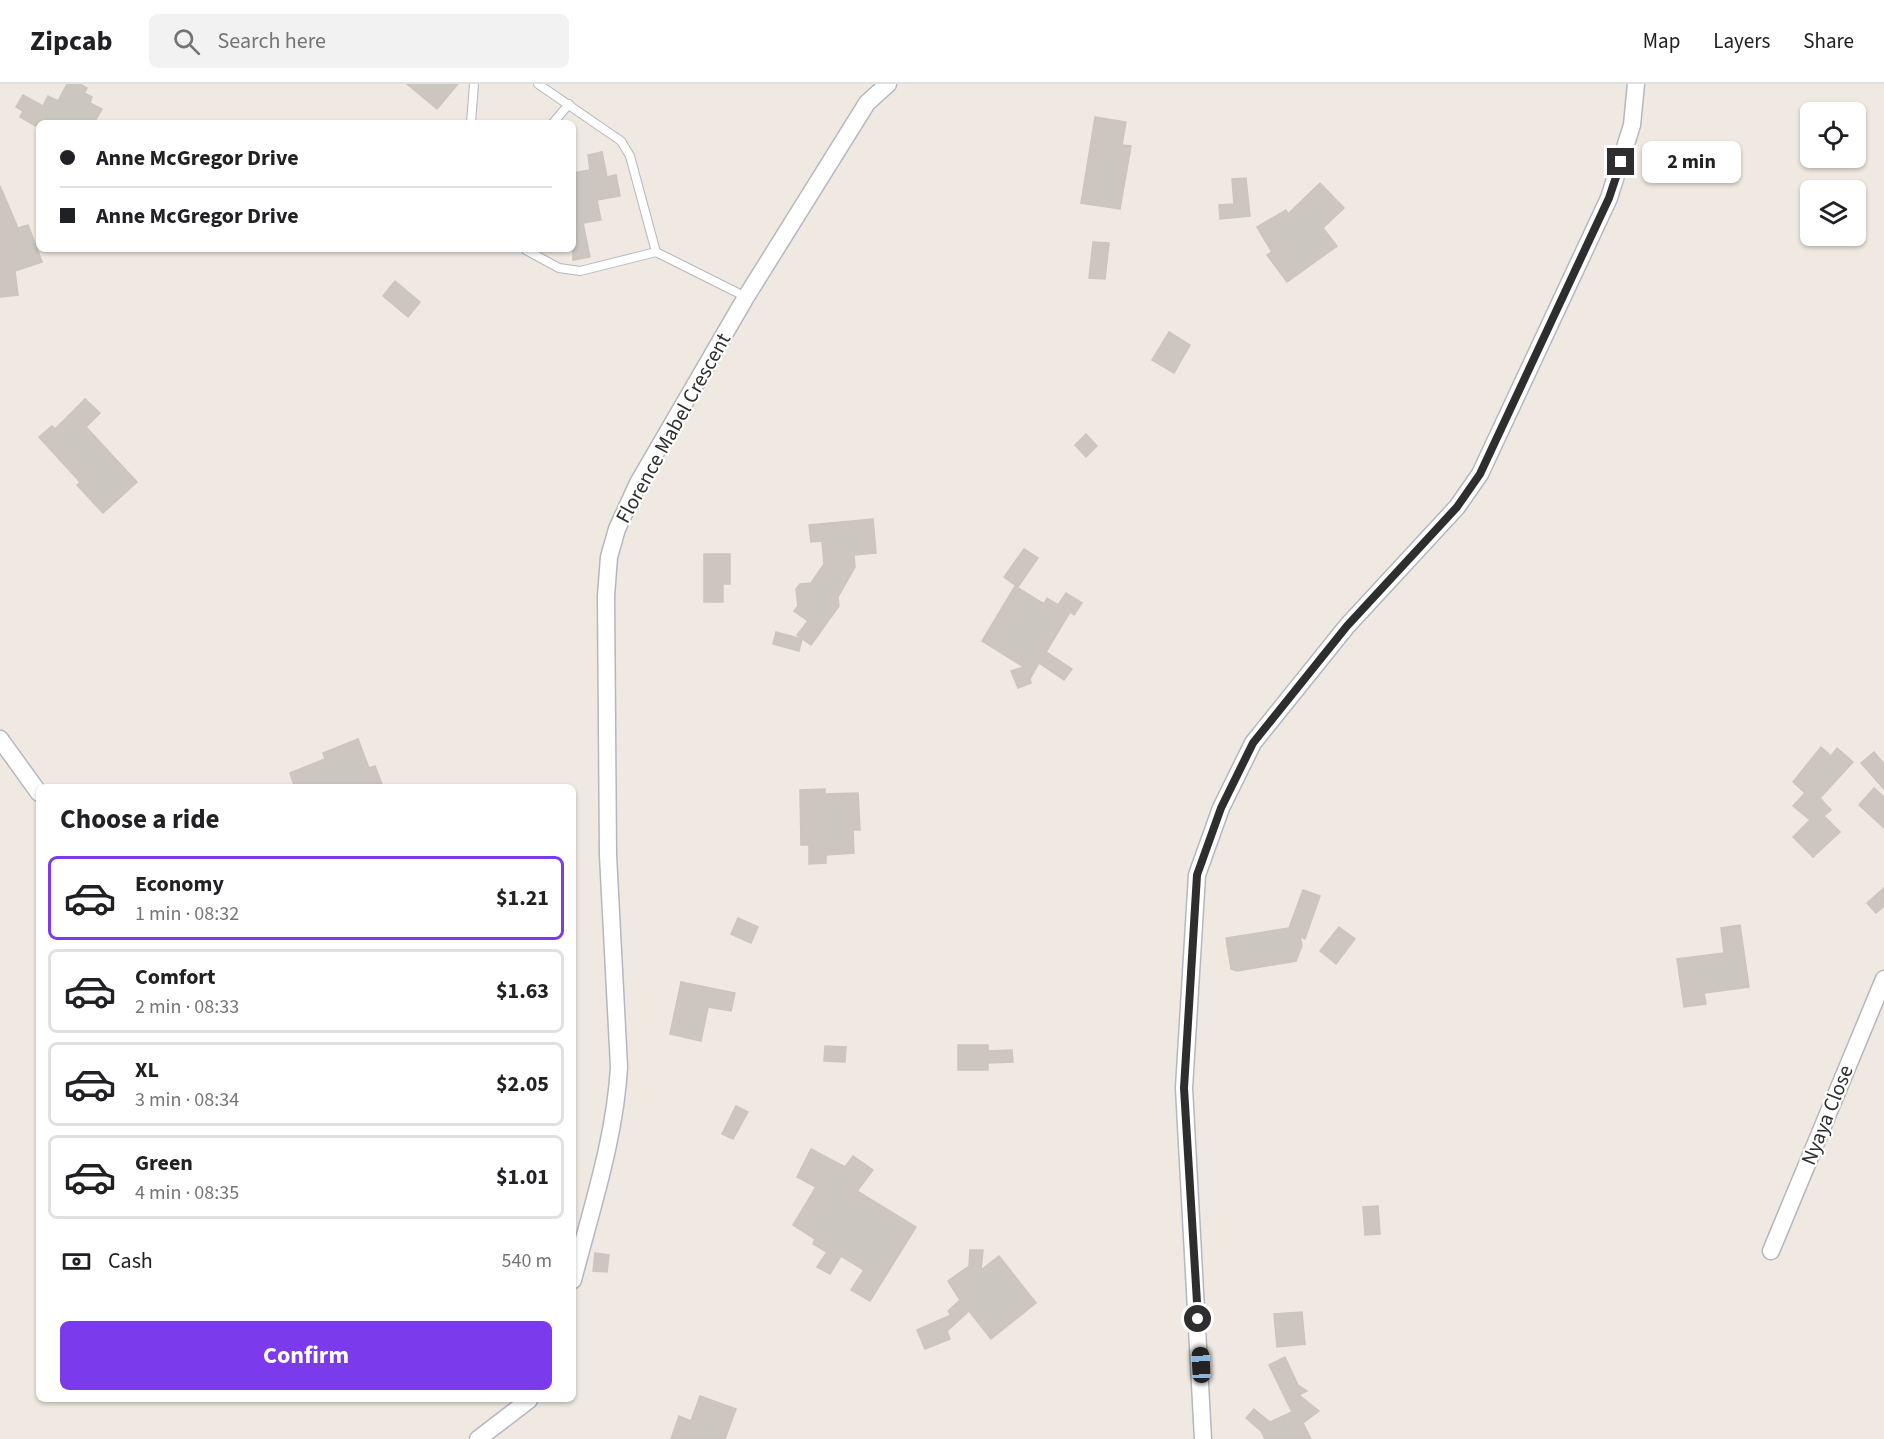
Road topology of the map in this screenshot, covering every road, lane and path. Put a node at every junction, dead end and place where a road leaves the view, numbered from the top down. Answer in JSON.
{"nodes":[{"id":1,"x":474,"y":84,"type":"edge"},
{"id":2,"x":538,"y":84,"type":"edge"},
{"id":3,"x":888,"y":84,"type":"edge"},
{"id":4,"x":1636,"y":84,"type":"edge"},
{"id":5,"x":568,"y":104,"type":"junction"},
{"id":6,"x":471,"y":120,"type":"edge"},
{"id":7,"x":555,"y":120,"type":"edge"},
{"id":8,"x":530,"y":252,"type":"edge"},
{"id":9,"x":656,"y":252,"type":"junction"},
{"id":10,"x":746,"y":297,"type":"junction"},
{"id":11,"x":0,"y":739,"type":"edge"},
{"id":12,"x":36,"y":789,"type":"edge"},
{"id":13,"x":1884,"y":979,"type":"edge"},
{"id":14,"x":1771,"y":1251,"type":"dead end"},
{"id":15,"x":576,"y":1268,"type":"edge"},
{"id":16,"x":526,"y":1402,"type":"edge"},
{"id":17,"x":478,"y":1439,"type":"edge"},
{"id":18,"x":1203,"y":1439,"type":"edge"}],
"edges":[{"from":1,"to":6,"type":"lane"},
{"from":2,"to":5,"type":"lane"},
{"from":3,"to":10,"type":"street","name":"Florence Mabel Crescent"},
{"from":4,"to":18,"type":"street"},
{"from":5,"to":7,"type":"lane"},
{"from":5,"to":9,"type":"lane"},
{"from":8,"to":9,"type":"lane"},
{"from":9,"to":10,"type":"lane"},
{"from":10,"to":15,"type":"street","name":"Florence Mabel Crescent"},
{"from":11,"to":12,"type":"street"},
{"from":13,"to":14,"type":"street","name":"Nyaya Close"},
{"from":16,"to":17,"type":"street"}]}
